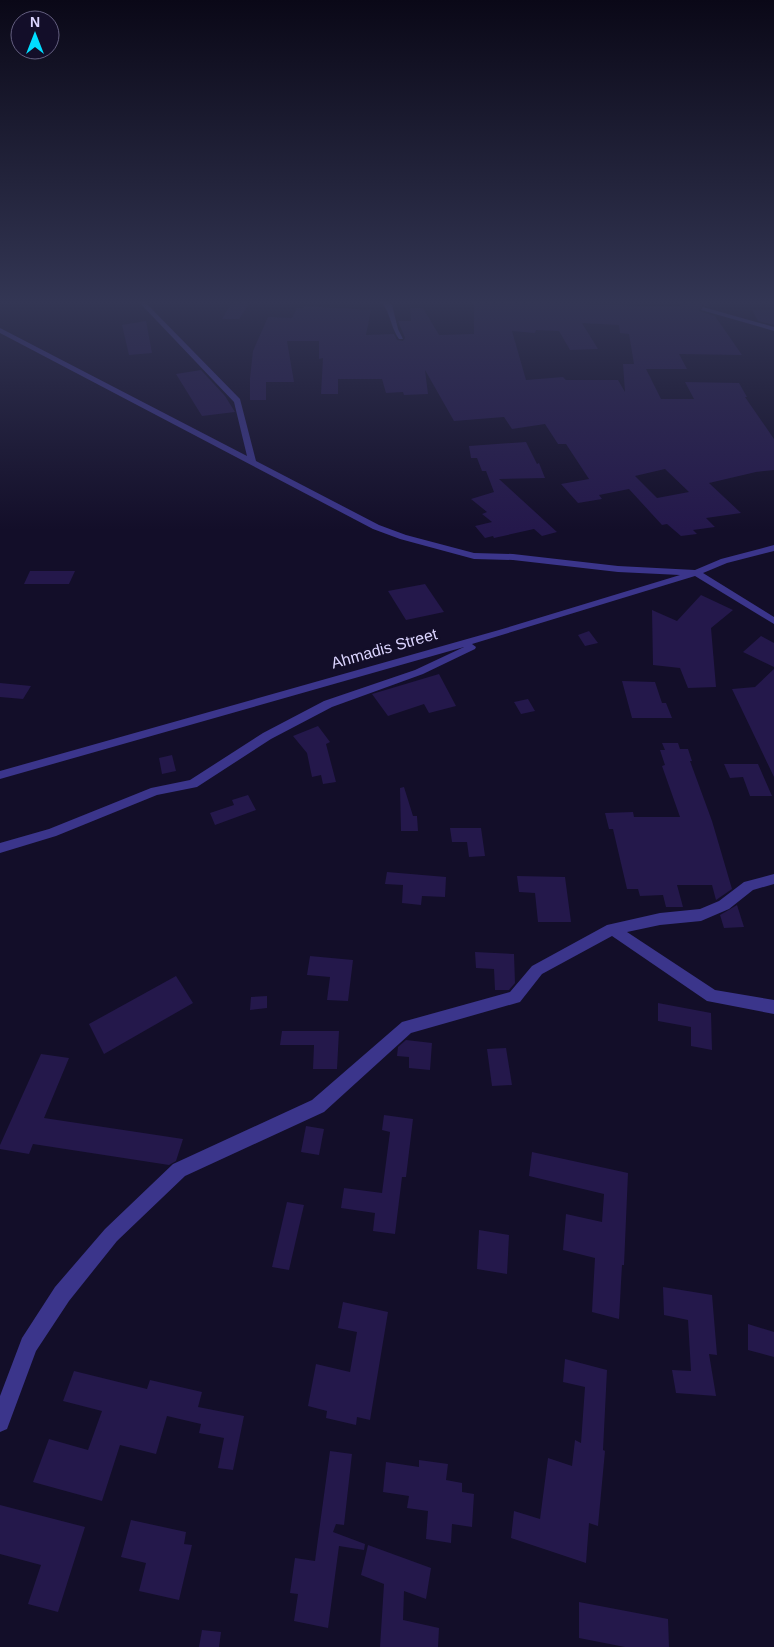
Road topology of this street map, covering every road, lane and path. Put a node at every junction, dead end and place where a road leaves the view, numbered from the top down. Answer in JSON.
{"nodes":[{"id":1,"x":89,"y":377,"type":"edge"},
{"id":2,"x":214,"y":377,"type":"edge"},
{"id":3,"x":253,"y":463,"type":"junction"},
{"id":4,"x":774,"y":548,"type":"edge"},
{"id":5,"x":696,"y":573,"type":"junction"},
{"id":6,"x":774,"y":620,"type":"edge"},
{"id":7,"x":503,"y":632,"type":"junction"},
{"id":8,"x":0,"y":775,"type":"edge"},
{"id":9,"x":0,"y":848,"type":"edge"},
{"id":10,"x":774,"y":879,"type":"edge"},
{"id":11,"x":612,"y":929,"type":"junction"},
{"id":12,"x":774,"y":1007,"type":"edge"},
{"id":13,"x":0,"y":1422,"type":"edge"}],
"edges":[{"from":1,"to":3,"type":"street"},
{"from":2,"to":3,"type":"street"},
{"from":3,"to":5,"type":"street"},
{"from":4,"to":5,"type":"street","name":"Ahmadis Street"},
{"from":5,"to":6,"type":"street"},
{"from":5,"to":7,"type":"street","name":"Ahmadis Street"},
{"from":7,"to":8,"type":"street","name":"Ahmadis Street"},
{"from":7,"to":9,"type":"street"},
{"from":10,"to":11,"type":"street"},
{"from":11,"to":12,"type":"street"},
{"from":11,"to":13,"type":"street"}]}
